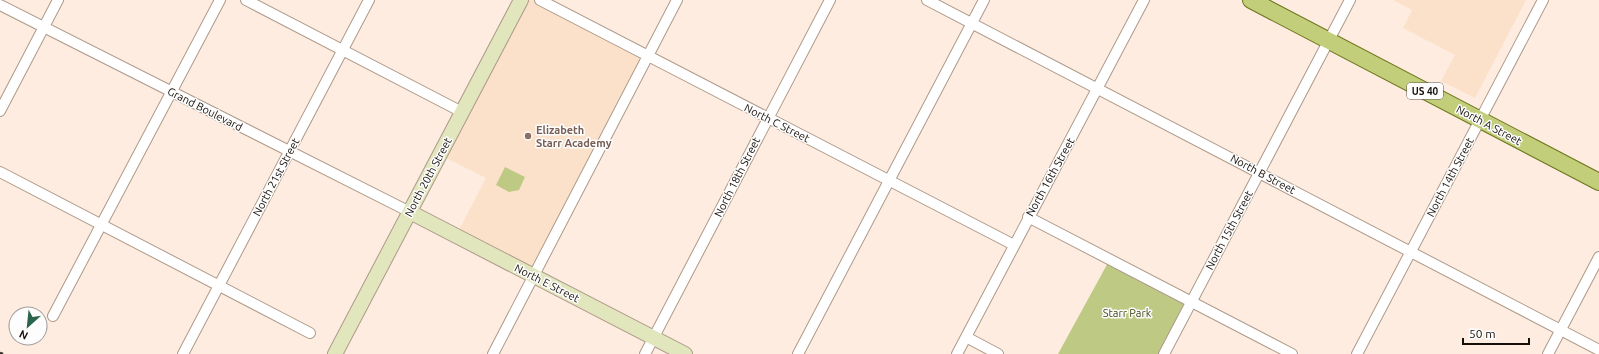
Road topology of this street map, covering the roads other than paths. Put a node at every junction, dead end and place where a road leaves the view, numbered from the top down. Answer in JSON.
{"nodes":[{"id":1,"x":58,"y":0,"type":"edge"},
{"id":2,"x":220,"y":0,"type":"edge"},
{"id":3,"x":246,"y":0,"type":"edge"},
{"id":4,"x":369,"y":0,"type":"edge"},
{"id":5,"x":521,"y":0,"type":"edge"},
{"id":6,"x":540,"y":0,"type":"edge"},
{"id":7,"x":677,"y":0,"type":"edge"},
{"id":8,"x":830,"y":0,"type":"edge"},
{"id":9,"x":927,"y":0,"type":"edge"},
{"id":10,"x":984,"y":0,"type":"edge"},
{"id":11,"x":1144,"y":0,"type":"edge"},
{"id":12,"x":1251,"y":0,"type":"edge"},
{"id":13,"x":1350,"y":0,"type":"edge"},
{"id":14,"x":1543,"y":0,"type":"edge"},
{"id":15,"x":0,"y":5,"type":"edge"},
{"id":16,"x":972,"y":23,"type":"junction"},
{"id":17,"x":44,"y":27,"type":"junction"},
{"id":18,"x":1329,"y":41,"type":"junction"},
{"id":19,"x":343,"y":50,"type":"junction"},
{"id":20,"x":648,"y":56,"type":"junction"},
{"id":21,"x":1099,"y":89,"type":"junction"},
{"id":22,"x":172,"y":92,"type":"junction"},
{"id":23,"x":0,"y":111,"type":"edge"},
{"id":24,"x":462,"y":112,"type":"junction"},
{"id":25,"x":767,"y":118,"type":"junction"},
{"id":26,"x":1480,"y":120,"type":"junction"},
{"id":27,"x":289,"y":151,"type":"junction"},
{"id":28,"x":0,"y":172,"type":"edge"},
{"id":29,"x":1260,"y":172,"type":"junction"},
{"id":30,"x":888,"y":180,"type":"junction"},
{"id":31,"x":1599,"y":182,"type":"edge"},
{"id":32,"x":410,"y":212,"type":"junction"},
{"id":33,"x":1028,"y":217,"type":"junction"},
{"id":34,"x":103,"y":225,"type":"junction"},
{"id":35,"x":1014,"y":245,"type":"junction"},
{"id":36,"x":1411,"y":252,"type":"junction"},
{"id":37,"x":1599,"y":256,"type":"edge"},
{"id":38,"x":533,"y":276,"type":"junction"},
{"id":39,"x":219,"y":285,"type":"junction"},
{"id":40,"x":1192,"y":302,"type":"junction"},
{"id":41,"x":53,"y":316,"type":"dead end"},
{"id":42,"x":1561,"y":330,"type":"junction"},
{"id":43,"x":310,"y":333,"type":"dead end"},
{"id":44,"x":653,"y":337,"type":"junction"},
{"id":45,"x":966,"y":337,"type":"junction"},
{"id":46,"x":1599,"y":350,"type":"edge"},
{"id":47,"x":183,"y":354,"type":"edge"},
{"id":48,"x":335,"y":354,"type":"edge"},
{"id":49,"x":493,"y":354,"type":"edge"},
{"id":50,"x":645,"y":354,"type":"edge"},
{"id":51,"x":685,"y":354,"type":"edge"},
{"id":52,"x":798,"y":354,"type":"edge"},
{"id":53,"x":957,"y":354,"type":"edge"},
{"id":54,"x":998,"y":354,"type":"edge"},
{"id":55,"x":1164,"y":354,"type":"edge"},
{"id":56,"x":1292,"y":354,"type":"edge"},
{"id":57,"x":1357,"y":354,"type":"edge"},
{"id":58,"x":1548,"y":354,"type":"edge"}],
"edges":[{"from":1,"to":17,"type":"street"},
{"from":2,"to":22,"type":"street"},
{"from":3,"to":19,"type":"street"},
{"from":4,"to":19,"type":"street","name":"North 21st Street"},
{"from":5,"to":24,"type":"street","name":"North 20th Street"},
{"from":6,"to":20,"type":"street","name":"North C Street"},
{"from":7,"to":20,"type":"street"},
{"from":8,"to":25,"type":"street","name":"North 18th Street"},
{"from":9,"to":16,"type":"street","name":"North B Street"},
{"from":10,"to":16,"type":"street"},
{"from":11,"to":21,"type":"street","name":"North 16th Street"},
{"from":12,"to":18,"type":"main road","name":"North A Street","number":"US 40"},
{"from":13,"to":18,"type":"street","name":"North 15th Street"},
{"from":14,"to":26,"type":"street","name":"North 14th Street"},
{"from":15,"to":17,"type":"street","name":"Grand Boulevard"},
{"from":16,"to":21,"type":"street","name":"North B Street"},
{"from":16,"to":30,"type":"street"},
{"from":17,"to":22,"type":"street","name":"Grand Boulevard"},
{"from":17,"to":23,"type":"street"},
{"from":18,"to":26,"type":"main road","name":"North A Street","number":"US 40"},
{"from":18,"to":29,"type":"street","name":"North 15th Street"},
{"from":19,"to":24,"type":"street"},
{"from":19,"to":27,"type":"street","name":"North 21st Street"},
{"from":20,"to":25,"type":"street","name":"North C Street"},
{"from":20,"to":38,"type":"street"},
{"from":21,"to":29,"type":"street","name":"North B Street"},
{"from":21,"to":33,"type":"street","name":"North 16th Street"},
{"from":22,"to":27,"type":"street","name":"Grand Boulevard"},
{"from":22,"to":34,"type":"street"},
{"from":24,"to":32,"type":"street","name":"North 20th Street"},
{"from":25,"to":30,"type":"street","name":"North C Street"},
{"from":25,"to":44,"type":"street","name":"North 18th Street"},
{"from":26,"to":31,"type":"main road","name":"North A Street","number":"US 40"},
{"from":26,"to":36,"type":"street","name":"North 14th Street"},
{"from":27,"to":32,"type":"street","name":"Grand Boulevard"},
{"from":27,"to":39,"type":"street","name":"North 21st Street"},
{"from":28,"to":34,"type":"street"},
{"from":29,"to":36,"type":"street","name":"North B Street"},
{"from":29,"to":40,"type":"street","name":"North 15th Street"},
{"from":30,"to":35,"type":"street","name":"North C Street"},
{"from":30,"to":52,"type":"street"},
{"from":32,"to":38,"type":"street","name":"North E Street"},
{"from":32,"to":48,"type":"street","name":"North 20th Street"},
{"from":33,"to":35,"type":"street","name":"North 16th Street"},
{"from":33,"to":40,"type":"street"},
{"from":34,"to":39,"type":"street"},
{"from":34,"to":41,"type":"street"},
{"from":35,"to":45,"type":"street","name":"North 16th Street"},
{"from":36,"to":42,"type":"street","name":"North B Street"},
{"from":36,"to":57,"type":"street","name":"North 14th Street"},
{"from":37,"to":42,"type":"street"},
{"from":38,"to":44,"type":"street","name":"North E Street"},
{"from":38,"to":49,"type":"street"},
{"from":39,"to":43,"type":"street"},
{"from":39,"to":47,"type":"street","name":"North 21st Street"},
{"from":40,"to":55,"type":"street","name":"North 15th Street"},
{"from":40,"to":56,"type":"street"},
{"from":42,"to":46,"type":"street","name":"North B Street"},
{"from":42,"to":58,"type":"street"},
{"from":44,"to":50,"type":"street","name":"North 18th Street"},
{"from":44,"to":51,"type":"street","name":"North E Street"},
{"from":45,"to":53,"type":"street","name":"North 16th Street"},
{"from":45,"to":54,"type":"street"}]}
